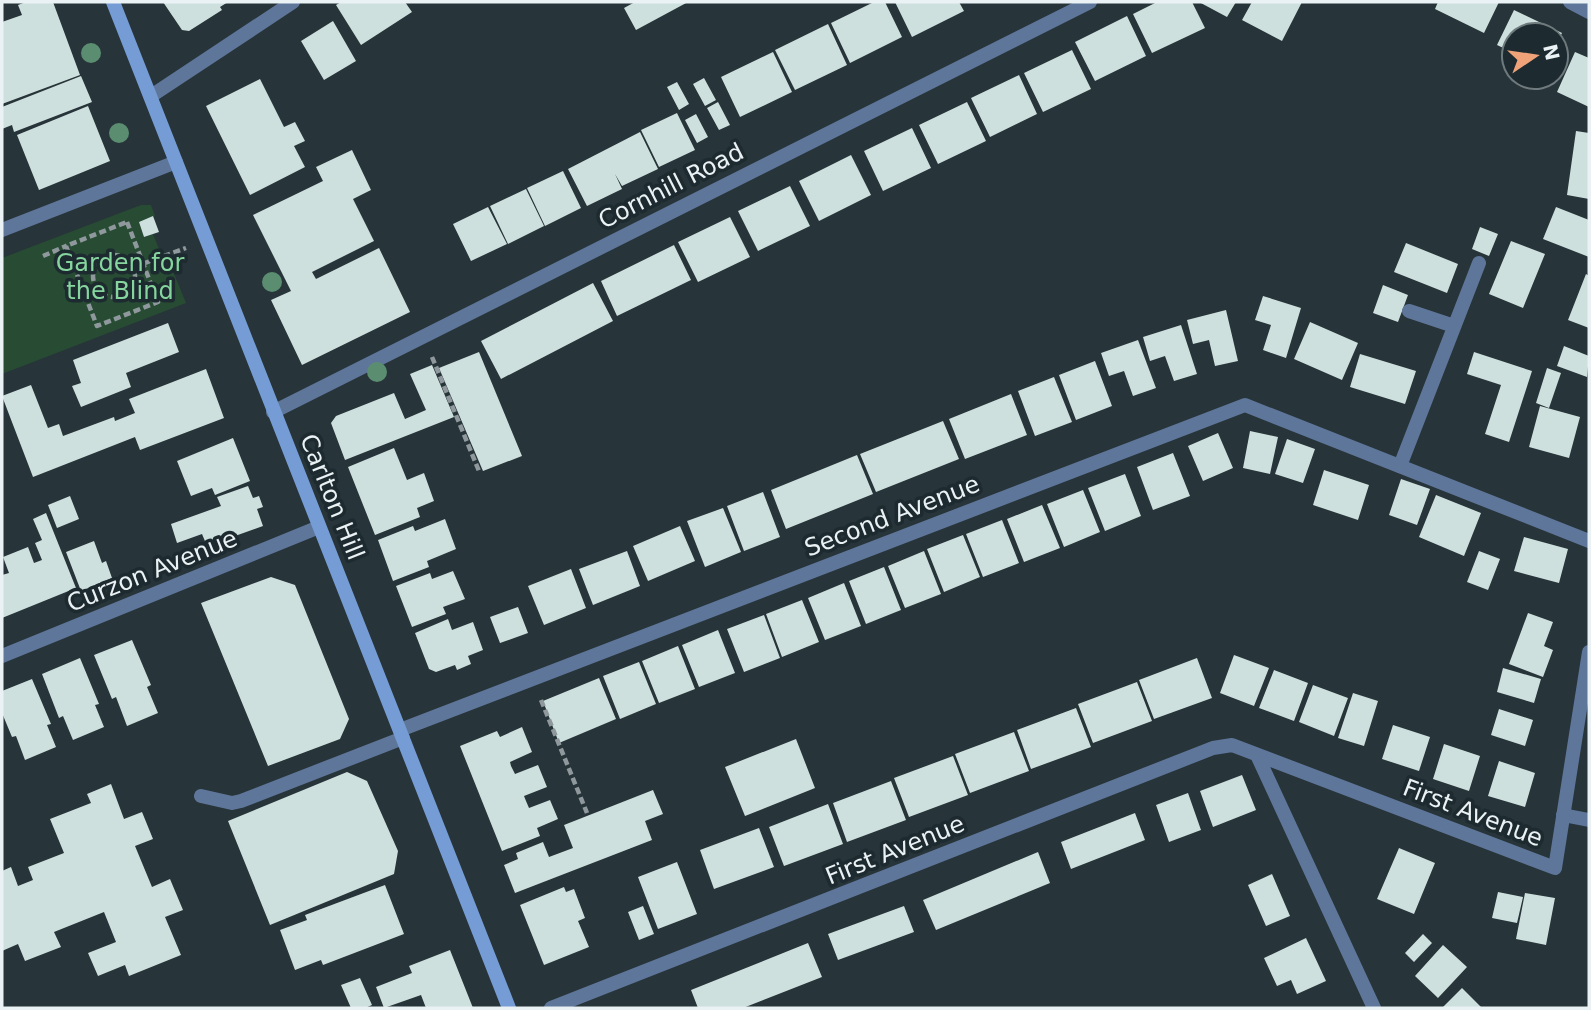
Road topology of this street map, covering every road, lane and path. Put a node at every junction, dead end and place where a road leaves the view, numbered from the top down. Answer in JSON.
{"nodes":[{"id":1,"x":113,"y":2,"type":"edge"},
{"id":2,"x":293,"y":2,"type":"edge"},
{"id":3,"x":1090,"y":2,"type":"edge"},
{"id":4,"x":1570,"y":2,"type":"edge"},
{"id":5,"x":1589,"y":12,"type":"edge"},
{"id":6,"x":151,"y":96,"type":"junction"},
{"id":7,"x":176,"y":162,"type":"junction"},
{"id":8,"x":2,"y":230,"type":"edge"},
{"id":9,"x":206,"y":240,"type":"junction"},
{"id":10,"x":66,"y":246,"type":"junction"},
{"id":11,"x":43,"y":256,"type":"dead end"},
{"id":12,"x":1479,"y":263,"type":"dead end"},
{"id":13,"x":144,"y":264,"type":"junction"},
{"id":14,"x":134,"y":267,"type":"junction"},
{"id":15,"x":94,"y":284,"type":"junction"},
{"id":16,"x":83,"y":288,"type":"junction"},
{"id":17,"x":1409,"y":312,"type":"dead end"},
{"id":18,"x":1454,"y":327,"type":"junction"},
{"id":19,"x":423,"y":337,"type":"junction"},
{"id":20,"x":273,"y":412,"type":"junction"},
{"id":21,"x":1400,"y":466,"type":"junction"},
{"id":22,"x":479,"y":471,"type":"dead end"},
{"id":23,"x":320,"y":527,"type":"junction"},
{"id":24,"x":1589,"y":541,"type":"edge"},
{"id":25,"x":1589,"y":652,"type":"edge"},
{"id":26,"x":2,"y":656,"type":"edge"},
{"id":27,"x":532,"y":680,"type":"junction"},
{"id":28,"x":401,"y":734,"type":"junction"},
{"id":29,"x":1257,"y":755,"type":"junction"},
{"id":30,"x":201,"y":796,"type":"dead end"},
{"id":31,"x":587,"y":813,"type":"dead end"},
{"id":32,"x":1563,"y":815,"type":"junction"},
{"id":33,"x":1589,"y":820,"type":"edge"},
{"id":34,"x":509,"y":1008,"type":"edge"},
{"id":35,"x":551,"y":1008,"type":"edge"},
{"id":36,"x":1374,"y":1008,"type":"edge"}],
"edges":[{"from":1,"to":6,"type":"main road","name":"Carlton Hill"},
{"from":2,"to":6,"type":"street"},
{"from":3,"to":19,"type":"street","name":"Cornhill Road"},
{"from":4,"to":5,"type":"street"},
{"from":6,"to":7,"type":"main road","name":"Carlton Hill"},
{"from":7,"to":8,"type":"street"},
{"from":7,"to":9,"type":"main road","name":"Carlton Hill"},
{"from":9,"to":13,"type":"path"},
{"from":9,"to":20,"type":"main road","name":"Carlton Hill"},
{"from":10,"to":11,"type":"path"},
{"from":10,"to":13,"type":"path"},
{"from":10,"to":16,"type":"path"},
{"from":12,"to":18,"type":"street"},
{"from":13,"to":14,"type":"path"},
{"from":13,"to":16,"type":"path"},
{"from":14,"to":15,"type":"path"},
{"from":14,"to":15,"type":"path"},
{"from":15,"to":16,"type":"path"},
{"from":17,"to":18,"type":"street"},
{"from":18,"to":21,"type":"street"},
{"from":19,"to":20,"type":"street","name":"Cornhill Road"},
{"from":19,"to":22,"type":"path"},
{"from":20,"to":23,"type":"main road","name":"Carlton Hill"},
{"from":21,"to":24,"type":"street","name":"Second Avenue"},
{"from":21,"to":27,"type":"street","name":"Second Avenue"},
{"from":23,"to":26,"type":"street","name":"Curzon Avenue"},
{"from":23,"to":28,"type":"main road","name":"Carlton Hill"},
{"from":25,"to":32,"type":"street"},
{"from":27,"to":28,"type":"street","name":"Second Avenue"},
{"from":27,"to":31,"type":"path"},
{"from":28,"to":30,"type":"street","name":"Second Avenue"},
{"from":28,"to":34,"type":"main road","name":"Carlton Hill"},
{"from":29,"to":32,"type":"street","name":"First Avenue"},
{"from":29,"to":35,"type":"street","name":"First Avenue"},
{"from":29,"to":36,"type":"street"},
{"from":32,"to":33,"type":"street"}]}
